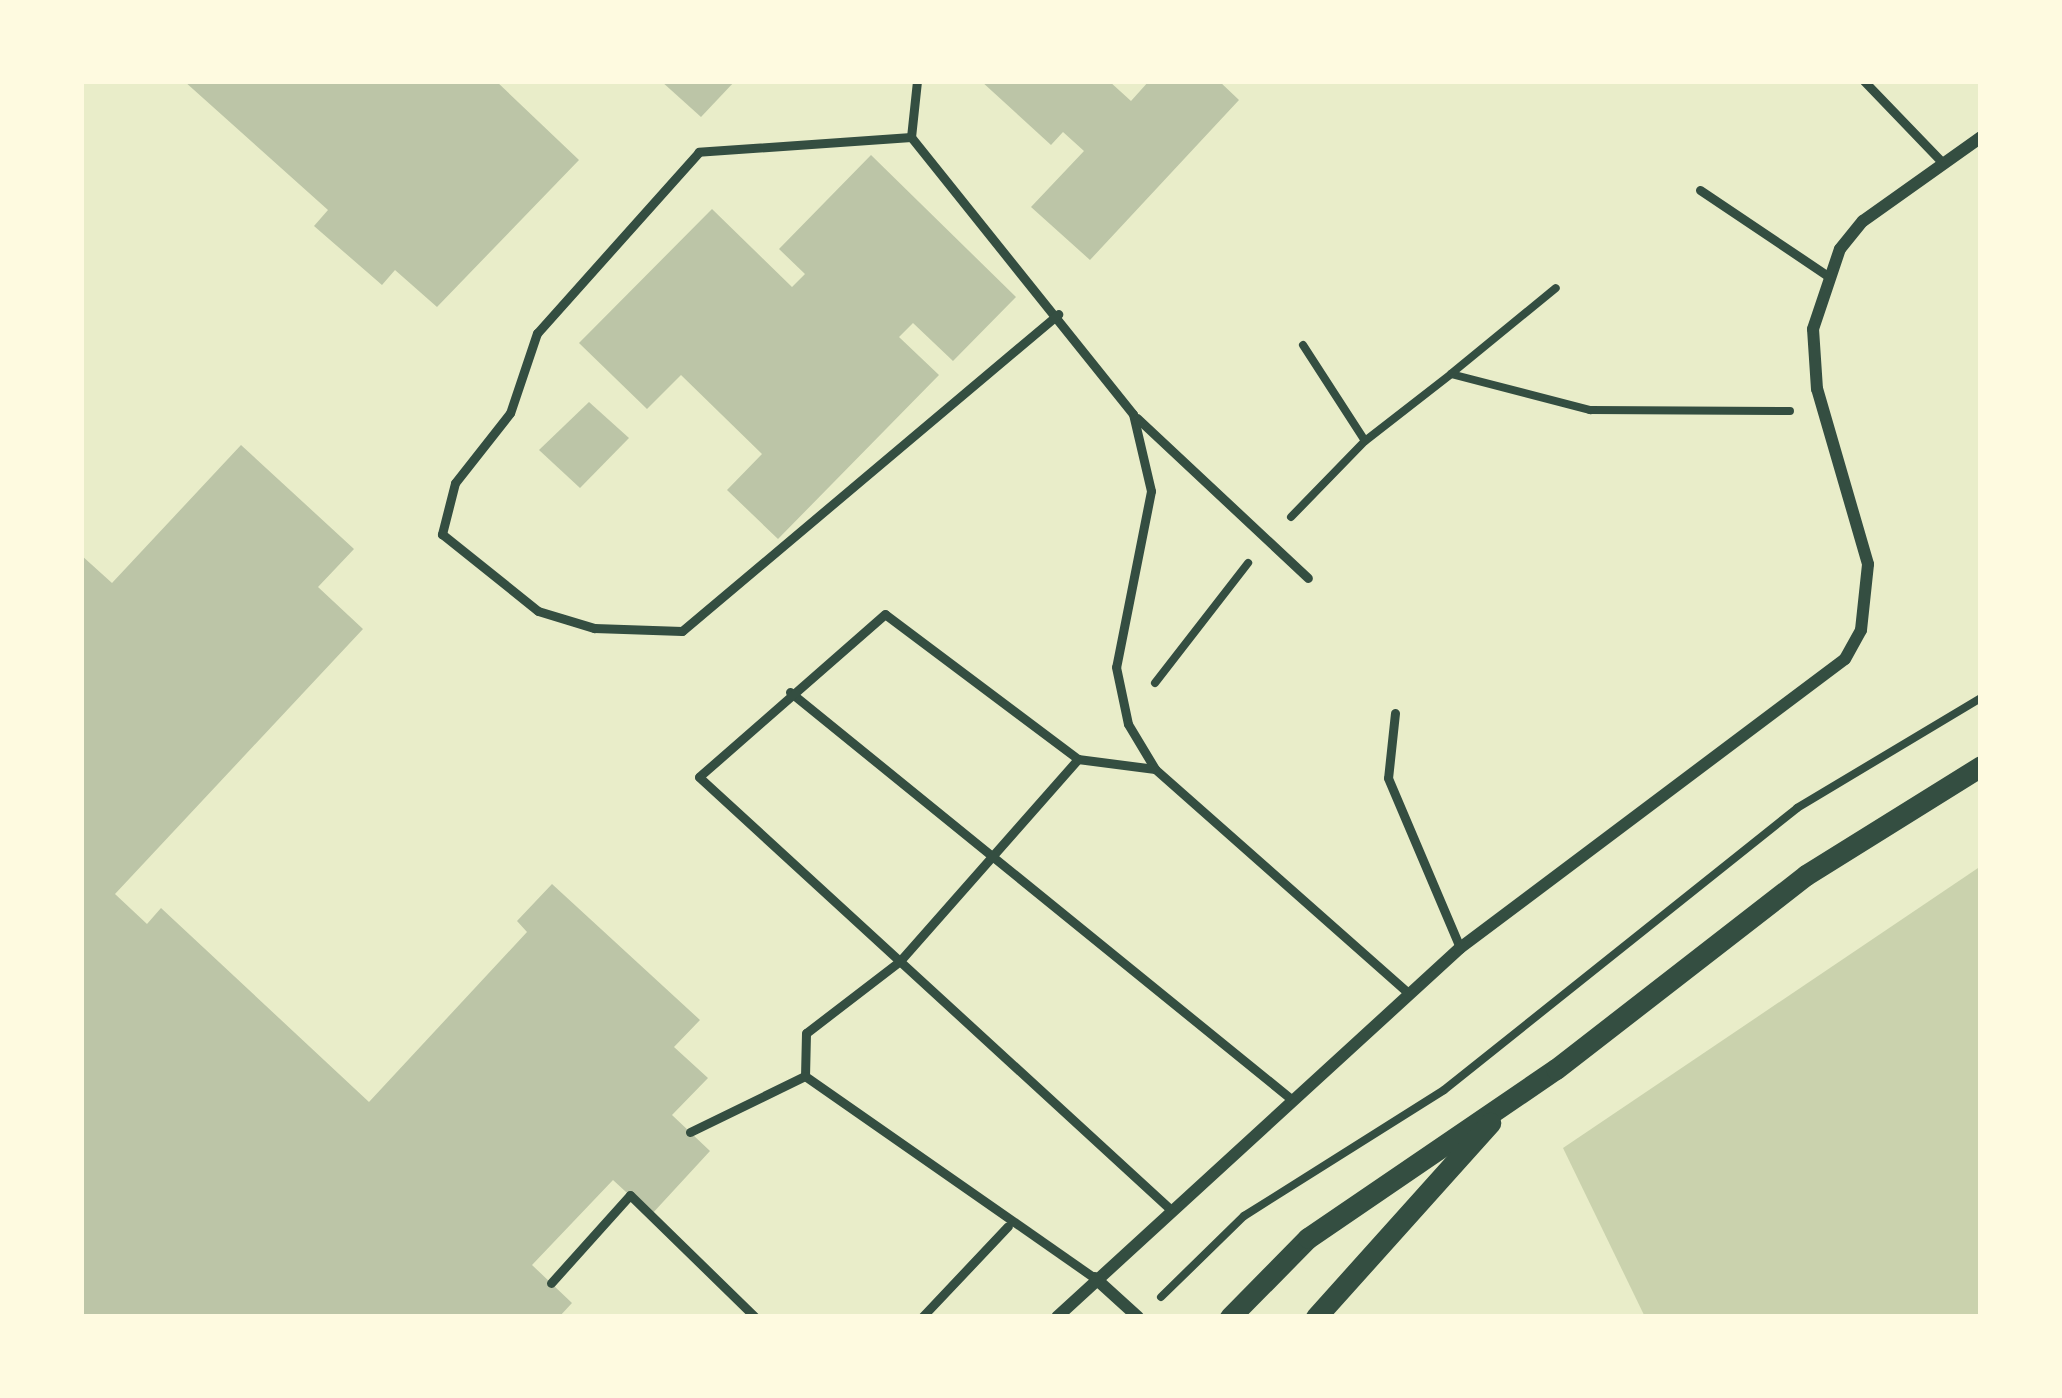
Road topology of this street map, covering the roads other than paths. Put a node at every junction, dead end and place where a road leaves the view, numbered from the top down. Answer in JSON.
{"nodes":[{"id":1,"x":917,"y":81,"type":"edge"},
{"id":2,"x":1864,"y":81,"type":"edge"},
{"id":3,"x":911,"y":136,"type":"junction"},
{"id":4,"x":1981,"y":137,"type":"edge"},
{"id":5,"x":1943,"y":164,"type":"junction"},
{"id":6,"x":1700,"y":190,"type":"dead end"},
{"id":7,"x":1828,"y":276,"type":"junction"},
{"id":8,"x":1058,"y":314,"type":"junction"},
{"id":9,"x":1133,"y":414,"type":"junction"},
{"id":10,"x":1308,"y":578,"type":"dead end"},
{"id":11,"x":790,"y":692,"type":"junction"},
{"id":12,"x":1395,"y":713,"type":"dead end"},
{"id":13,"x":1078,"y":759,"type":"junction"},
{"id":14,"x":1981,"y":766,"type":"edge"},
{"id":15,"x":1155,"y":769,"type":"junction"},
{"id":16,"x":992,"y":855,"type":"junction"},
{"id":17,"x":1460,"y":948,"type":"junction"},
{"id":18,"x":900,"y":961,"type":"junction"},
{"id":19,"x":1408,"y":993,"type":"junction"},
{"id":20,"x":805,"y":1076,"type":"junction"},
{"id":21,"x":1290,"y":1098,"type":"junction"},
{"id":22,"x":1505,"y":1104,"type":"junction"},
{"id":23,"x":690,"y":1132,"type":"dead end"},
{"id":24,"x":1168,"y":1207,"type":"junction"},
{"id":25,"x":1008,"y":1226,"type":"junction"},
{"id":26,"x":1095,"y":1278,"type":"junction"},
{"id":27,"x":551,"y":1283,"type":"dead end"},
{"id":28,"x":755,"y":1317,"type":"edge"},
{"id":29,"x":922,"y":1317,"type":"edge"},
{"id":30,"x":1058,"y":1317,"type":"edge"},
{"id":31,"x":1138,"y":1317,"type":"edge"},
{"id":32,"x":1229,"y":1317,"type":"edge"},
{"id":33,"x":1316,"y":1317,"type":"edge"}],
"edges":[{"from":1,"to":3,"type":"lane"},
{"from":2,"to":5,"type":"lane"},
{"from":3,"to":8,"type":"lane"},
{"from":3,"to":8,"type":"lane"},
{"from":4,"to":5,"type":"street"},
{"from":5,"to":7,"type":"street"},
{"from":6,"to":7,"type":"lane"},
{"from":7,"to":17,"type":"street"},
{"from":8,"to":9,"type":"lane"},
{"from":9,"to":10,"type":"lane"},
{"from":9,"to":15,"type":"lane"},
{"from":11,"to":13,"type":"lane"},
{"from":11,"to":16,"type":"lane"},
{"from":11,"to":18,"type":"lane"},
{"from":12,"to":17,"type":"lane"},
{"from":13,"to":15,"type":"lane"},
{"from":13,"to":16,"type":"lane"},
{"from":14,"to":22,"type":"street"},
{"from":15,"to":19,"type":"lane"},
{"from":16,"to":18,"type":"lane"},
{"from":16,"to":21,"type":"lane"},
{"from":17,"to":19,"type":"street"},
{"from":18,"to":20,"type":"lane"},
{"from":18,"to":24,"type":"lane"},
{"from":19,"to":21,"type":"street"},
{"from":20,"to":23,"type":"lane"},
{"from":20,"to":25,"type":"lane"},
{"from":21,"to":24,"type":"street"},
{"from":22,"to":32,"type":"street"},
{"from":22,"to":33,"type":"street"},
{"from":24,"to":26,"type":"street"},
{"from":25,"to":26,"type":"lane"},
{"from":25,"to":29,"type":"lane"},
{"from":26,"to":30,"type":"street"},
{"from":26,"to":31,"type":"street"},
{"from":27,"to":28,"type":"lane"}]}
